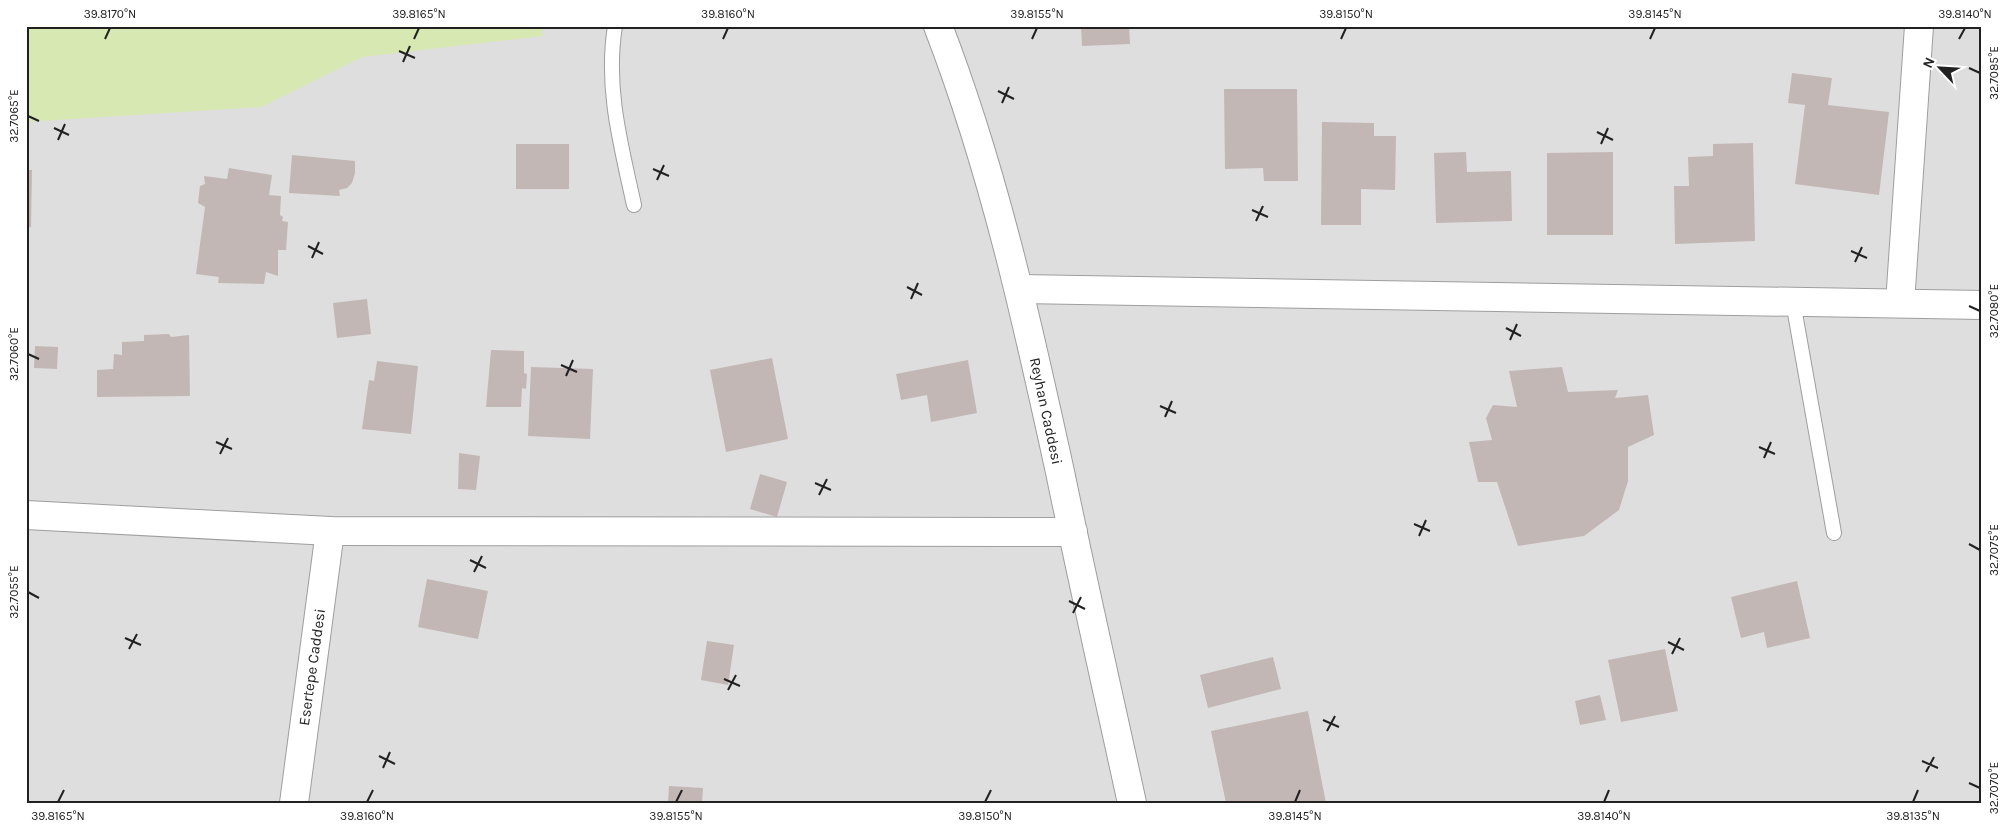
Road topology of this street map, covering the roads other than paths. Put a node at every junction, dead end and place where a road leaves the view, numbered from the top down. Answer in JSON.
{"nodes":[{"id":1,"x":615,"y":26,"type":"edge"},
{"id":2,"x":938,"y":26,"type":"edge"},
{"id":3,"x":1919,"y":26,"type":"edge"},
{"id":4,"x":634,"y":205,"type":"dead end"},
{"id":5,"x":1020,"y":289,"type":"junction"},
{"id":6,"x":1793,"y":302,"type":"junction"},
{"id":7,"x":1900,"y":304,"type":"junction"},
{"id":8,"x":1982,"y":305,"type":"edge"},
{"id":9,"x":26,"y":515,"type":"edge"},
{"id":10,"x":330,"y":531,"type":"junction"},
{"id":11,"x":1073,"y":532,"type":"junction"},
{"id":12,"x":1834,"y":533,"type":"dead end"},
{"id":13,"x":294,"y":803,"type":"edge"},
{"id":14,"x":1132,"y":803,"type":"edge"}],
"edges":[{"from":1,"to":4,"type":"lane"},
{"from":2,"to":5,"type":"street","name":"Reyhan Caddesi"},
{"from":3,"to":7,"type":"street"},
{"from":5,"to":6,"type":"street"},
{"from":5,"to":11,"type":"street","name":"Reyhan Caddesi"},
{"from":6,"to":7,"type":"street"},
{"from":6,"to":12,"type":"lane"},
{"from":7,"to":8,"type":"street"},
{"from":9,"to":10,"type":"street"},
{"from":10,"to":11,"type":"street"},
{"from":10,"to":13,"type":"street","name":"Esertepe Caddesi"},
{"from":11,"to":14,"type":"street","name":"Reyhan Caddesi"}]}
